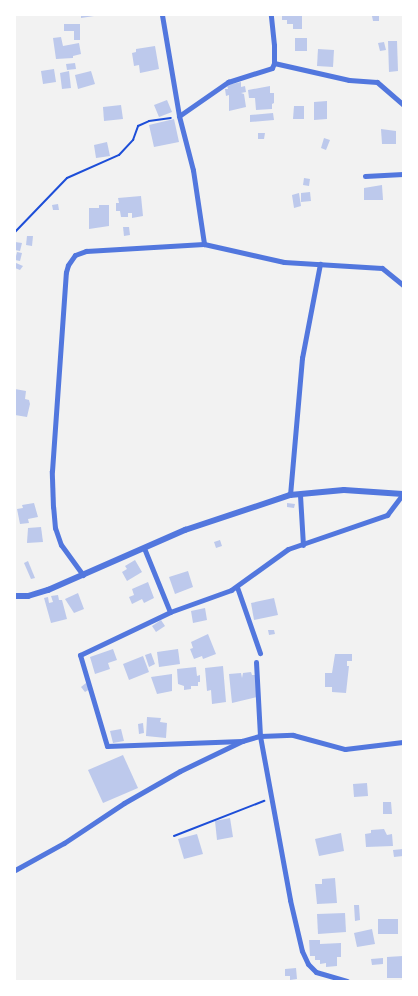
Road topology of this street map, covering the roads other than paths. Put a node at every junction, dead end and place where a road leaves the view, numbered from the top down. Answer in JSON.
{"nodes":[{"id":1,"x":162,"y":15,"type":"edge"},
{"id":2,"x":271,"y":15,"type":"edge"},
{"id":3,"x":274,"y":64,"type":"junction"},
{"id":4,"x":403,"y":105,"type":"edge"},
{"id":5,"x":179,"y":117,"type":"junction"},
{"id":6,"x":403,"y":174,"type":"edge"},
{"id":7,"x":365,"y":176,"type":"dead end"},
{"id":8,"x":204,"y":244,"type":"junction"},
{"id":9,"x":320,"y":264,"type":"junction"},
{"id":10,"x":403,"y":285,"type":"edge"},
{"id":11,"x":403,"y":494,"type":"edge"},
{"id":12,"x":290,"y":495,"type":"junction"},
{"id":13,"x":300,"y":495,"type":"junction"},
{"id":14,"x":303,"y":545,"type":"junction"},
{"id":15,"x":144,"y":548,"type":"junction"},
{"id":16,"x":83,"y":575,"type":"junction"},
{"id":17,"x":237,"y":587,"type":"junction"},
{"id":18,"x":15,"y":596,"type":"edge"},
{"id":19,"x":170,"y":612,"type":"junction"},
{"id":20,"x":260,"y":653,"type":"dead end"},
{"id":21,"x":256,"y":662,"type":"dead end"},
{"id":22,"x":260,"y":736,"type":"junction"},
{"id":23,"x":242,"y":741,"type":"junction"},
{"id":24,"x":403,"y":742,"type":"edge"},
{"id":25,"x":15,"y":870,"type":"edge"},
{"id":26,"x":347,"y":981,"type":"edge"}],
"edges":[{"from":1,"to":5,"type":"street"},
{"from":2,"to":3,"type":"street"},
{"from":3,"to":4,"type":"street"},
{"from":3,"to":5,"type":"street"},
{"from":5,"to":8,"type":"street"},
{"from":6,"to":7,"type":"street"},
{"from":8,"to":9,"type":"street"},
{"from":8,"to":16,"type":"street"},
{"from":9,"to":10,"type":"street"},
{"from":9,"to":12,"type":"street"},
{"from":11,"to":13,"type":"street"},
{"from":11,"to":14,"type":"street"},
{"from":12,"to":13,"type":"street"},
{"from":12,"to":15,"type":"street"},
{"from":13,"to":14,"type":"street"},
{"from":14,"to":17,"type":"street"},
{"from":15,"to":16,"type":"street"},
{"from":15,"to":19,"type":"street"},
{"from":16,"to":18,"type":"street"},
{"from":17,"to":19,"type":"street"},
{"from":17,"to":20,"type":"street"},
{"from":19,"to":23,"type":"street"},
{"from":21,"to":22,"type":"street"},
{"from":22,"to":23,"type":"street"},
{"from":22,"to":24,"type":"street"},
{"from":22,"to":26,"type":"street"},
{"from":23,"to":25,"type":"street"}]}
